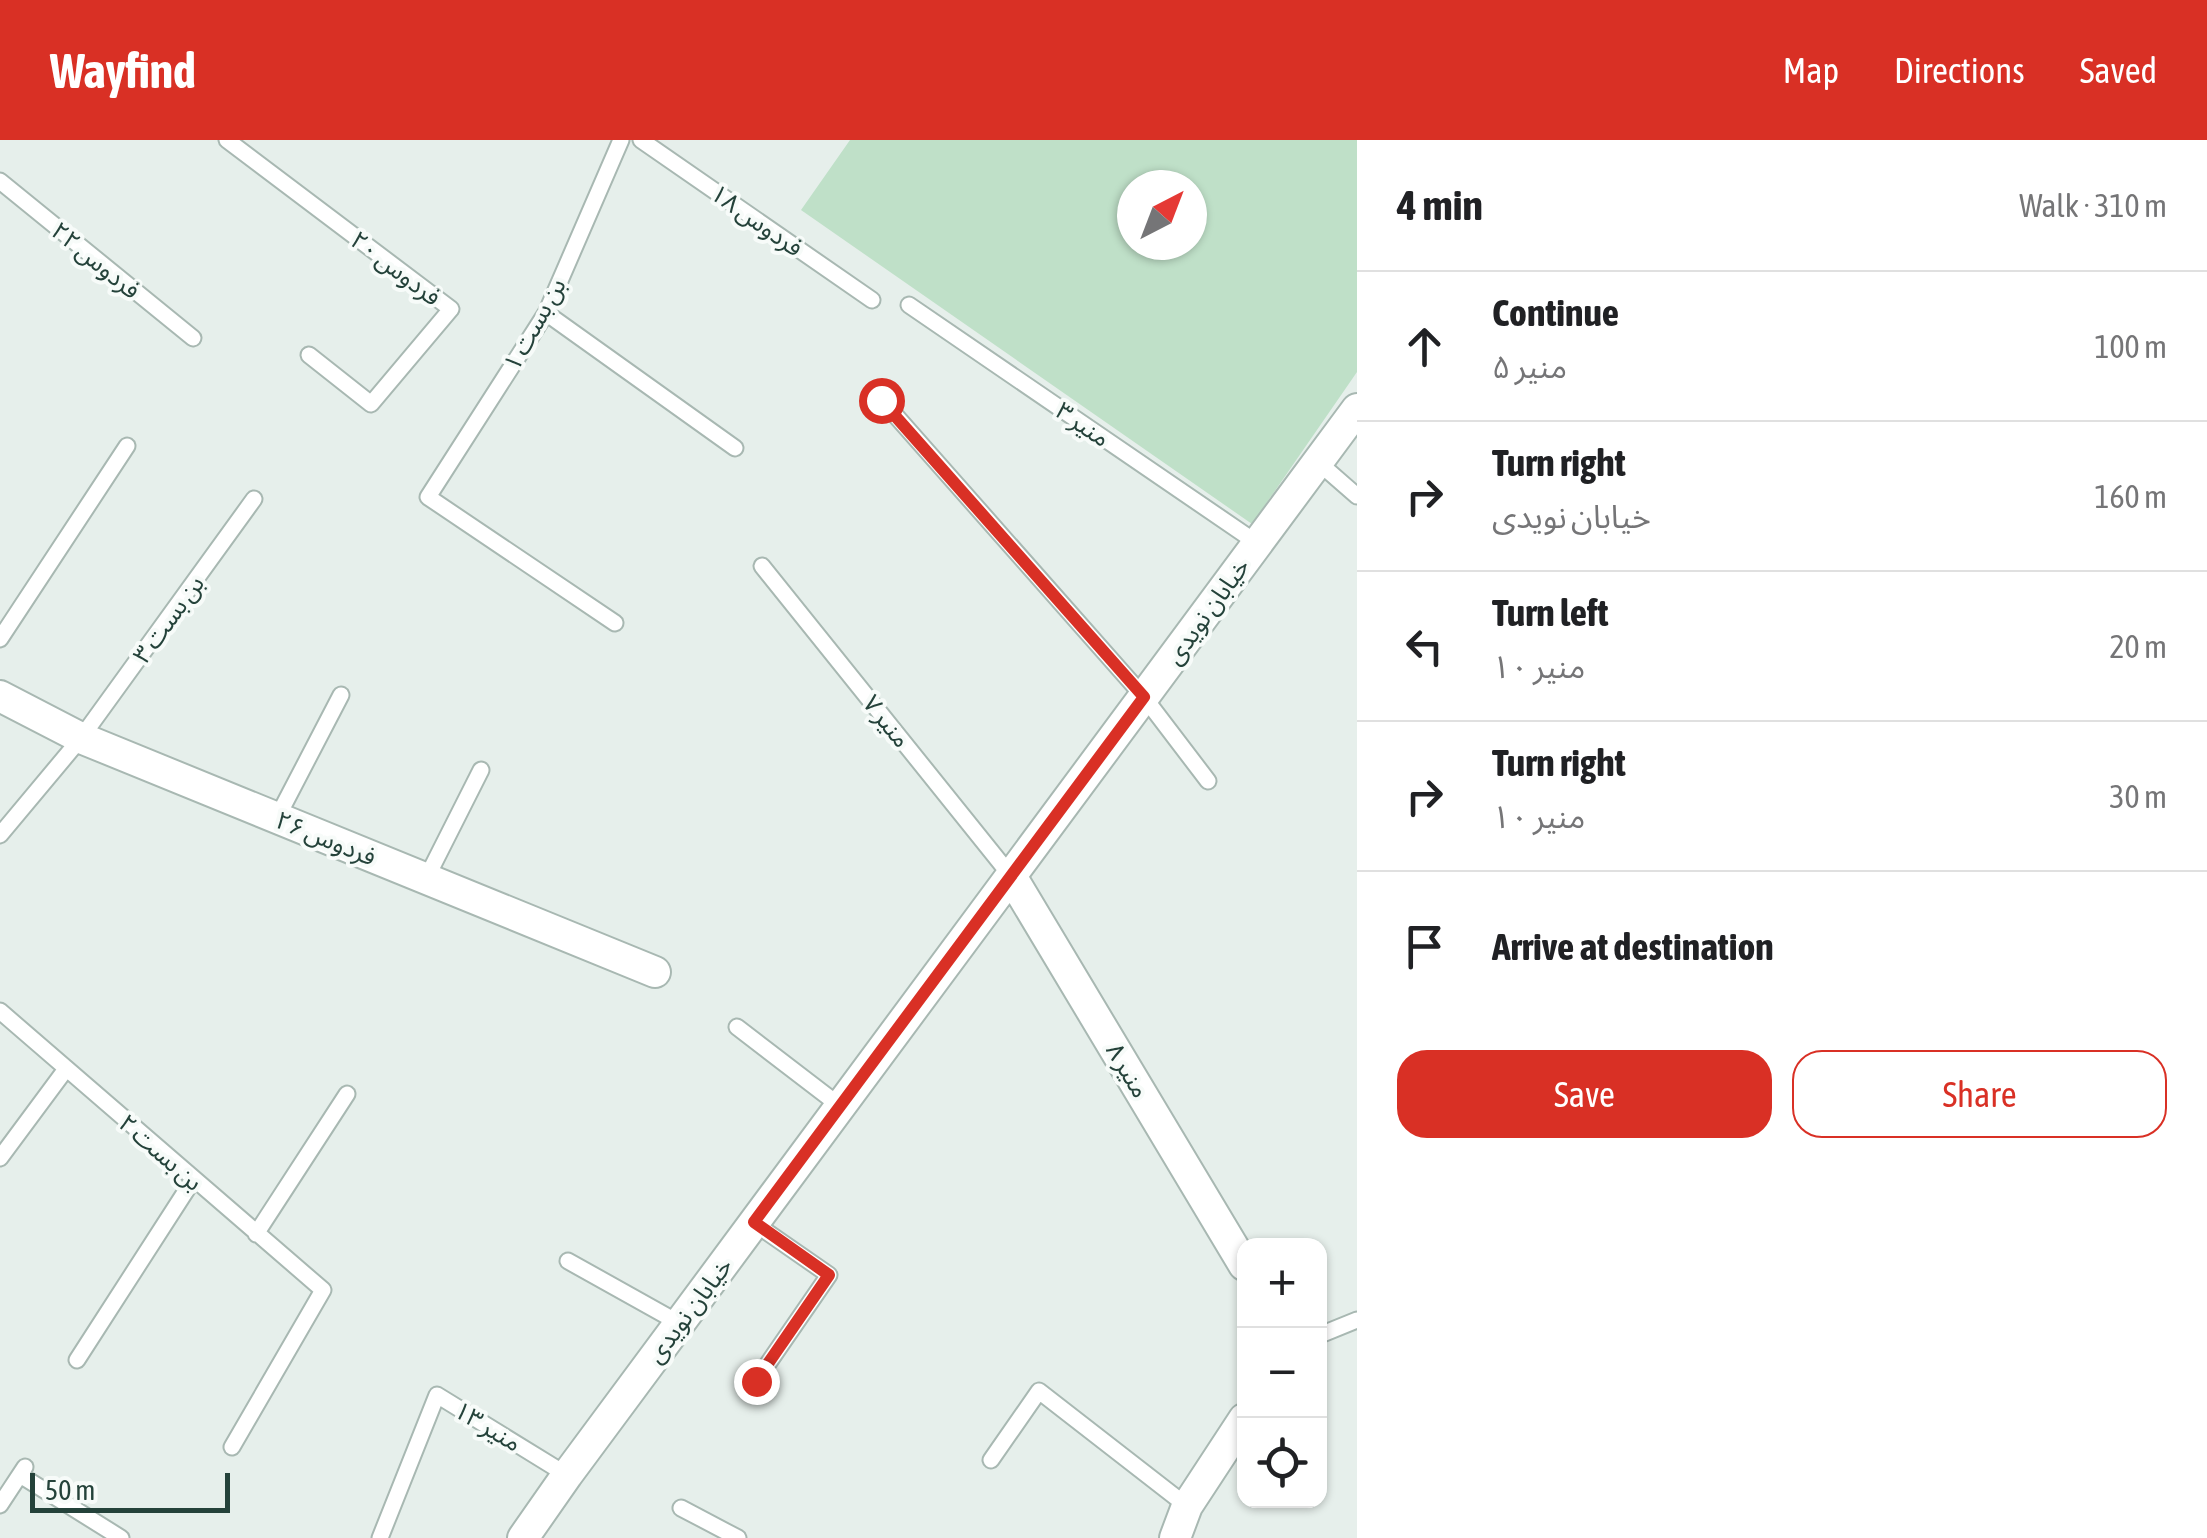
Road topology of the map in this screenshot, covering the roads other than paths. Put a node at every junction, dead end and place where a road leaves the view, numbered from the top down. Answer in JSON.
{"nodes":[{"id":1,"x":228,"y":140,"type":"edge"},
{"id":2,"x":622,"y":140,"type":"edge"},
{"id":3,"x":642,"y":140,"type":"edge"},
{"id":4,"x":660,"y":145,"type":"edge"},
{"id":5,"x":0,"y":182,"type":"edge"},
{"id":6,"x":872,"y":300,"type":"dead end"},
{"id":7,"x":909,"y":305,"type":"dead end"},
{"id":8,"x":546,"y":313,"type":"junction"},
{"id":9,"x":192,"y":338,"type":"dead end"},
{"id":10,"x":309,"y":355,"type":"dead end"},
{"id":11,"x":881,"y":400,"type":"dead end"},
{"id":12,"x":1357,"y":409,"type":"edge"},
{"id":13,"x":127,"y":446,"type":"dead end"},
{"id":14,"x":735,"y":448,"type":"dead end"},
{"id":15,"x":1318,"y":462,"type":"junction"},
{"id":16,"x":1357,"y":496,"type":"edge"},
{"id":17,"x":254,"y":500,"type":"dead end"},
{"id":18,"x":1257,"y":544,"type":"junction"},
{"id":19,"x":762,"y":566,"type":"dead end"},
{"id":20,"x":615,"y":623,"type":"dead end"},
{"id":21,"x":0,"y":639,"type":"edge"},
{"id":22,"x":341,"y":695,"type":"dead end"},
{"id":23,"x":0,"y":696,"type":"edge"},
{"id":24,"x":1144,"y":697,"type":"junction"},
{"id":25,"x":81,"y":738,"type":"junction"},
{"id":26,"x":481,"y":770,"type":"dead end"},
{"id":27,"x":1208,"y":781,"type":"dead end"},
{"id":28,"x":278,"y":818,"type":"junction"},
{"id":29,"x":0,"y":835,"type":"edge"},
{"id":30,"x":1011,"y":876,"type":"junction"},
{"id":31,"x":426,"y":878,"type":"junction"},
{"id":32,"x":655,"y":972,"type":"dead end"},
{"id":33,"x":0,"y":1013,"type":"edge"},
{"id":34,"x":737,"y":1027,"type":"dead end"},
{"id":35,"x":66,"y":1069,"type":"junction"},
{"id":36,"x":347,"y":1094,"type":"dead end"},
{"id":37,"x":840,"y":1106,"type":"junction"},
{"id":38,"x":0,"y":1158,"type":"edge"},
{"id":39,"x":193,"y":1180,"type":"junction"},
{"id":40,"x":754,"y":1222,"type":"junction"},
{"id":41,"x":256,"y":1234,"type":"junction"},
{"id":42,"x":1237,"y":1253,"type":"edge"},
{"id":43,"x":568,"y":1260,"type":"dead end"},
{"id":44,"x":1357,"y":1320,"type":"edge"},
{"id":45,"x":679,"y":1324,"type":"junction"},
{"id":46,"x":1327,"y":1332,"type":"edge"},
{"id":47,"x":76,"y":1360,"type":"dead end"},
{"id":48,"x":756,"y":1381,"type":"dead end"},
{"id":49,"x":1237,"y":1430,"type":"edge"},
{"id":50,"x":232,"y":1446,"type":"dead end"},
{"id":51,"x":991,"y":1460,"type":"dead end"},
{"id":52,"x":567,"y":1474,"type":"junction"},
{"id":53,"x":0,"y":1506,"type":"edge"},
{"id":54,"x":1187,"y":1506,"type":"junction"},
{"id":55,"x":681,"y":1508,"type":"dead end"},
{"id":56,"x":121,"y":1538,"type":"edge"},
{"id":57,"x":380,"y":1538,"type":"edge"},
{"id":58,"x":523,"y":1538,"type":"edge"},
{"id":59,"x":738,"y":1538,"type":"edge"},
{"id":60,"x":1175,"y":1538,"type":"edge"}],
"edges":[{"from":1,"to":10,"type":"lane","name":"فردوس ۲۰"},
{"from":2,"to":8,"type":"lane","name":"بن بست ۱"},
{"from":3,"to":4,"type":"lane","name":"فردوس ۱۸"},
{"from":4,"to":6,"type":"lane","name":"فردوس ۱۸"},
{"from":5,"to":9,"type":"lane","name":"فردوس ۲۲"},
{"from":7,"to":18,"type":"lane","name":"منیر ۳"},
{"from":8,"to":14,"type":"lane"},
{"from":8,"to":20,"type":"lane","name":"بن بست ۱"},
{"from":11,"to":24,"type":"lane"},
{"from":12,"to":15,"type":"street","name":"خیابان نویدی"},
{"from":13,"to":21,"type":"lane"},
{"from":15,"to":16,"type":"lane"},
{"from":15,"to":18,"type":"street","name":"خیابان نویدی"},
{"from":17,"to":25,"type":"lane","name":"بن بست ۳"},
{"from":18,"to":24,"type":"street","name":"خیابان نویدی"},
{"from":19,"to":30,"type":"lane","name":"منیر ۷"},
{"from":22,"to":28,"type":"lane"},
{"from":23,"to":25,"type":"street","name":"فردوس ۲۶"},
{"from":24,"to":27,"type":"lane"},
{"from":24,"to":30,"type":"street","name":"خیابان نویدی"},
{"from":25,"to":28,"type":"street","name":"فردوس ۲۶"},
{"from":25,"to":29,"type":"lane"},
{"from":26,"to":31,"type":"lane"},
{"from":28,"to":31,"type":"street","name":"فردوس ۲۶"},
{"from":30,"to":37,"type":"street","name":"خیابان نویدی"},
{"from":30,"to":42,"type":"street","name":"منیر ۸"},
{"from":31,"to":32,"type":"street","name":"فردوس ۲۶"},
{"from":33,"to":35,"type":"lane","name":"بن بست ۲"},
{"from":34,"to":37,"type":"lane"},
{"from":35,"to":38,"type":"lane"},
{"from":35,"to":39,"type":"lane","name":"بن بست ۲"},
{"from":36,"to":41,"type":"lane"},
{"from":37,"to":40,"type":"street","name":"خیابان نویدی"},
{"from":39,"to":41,"type":"lane","name":"بن بست ۲"},
{"from":39,"to":47,"type":"lane"},
{"from":40,"to":45,"type":"street","name":"خیابان نویدی"},
{"from":40,"to":48,"type":"lane"},
{"from":41,"to":50,"type":"lane","name":"بن بست ۲"},
{"from":43,"to":45,"type":"lane"},
{"from":44,"to":46,"type":"lane"},
{"from":45,"to":52,"type":"street","name":"خیابان نویدی"},
{"from":49,"to":54,"type":"street"},
{"from":51,"to":54,"type":"lane"},
{"from":52,"to":57,"type":"lane","name":"منیر ۱۳"},
{"from":52,"to":58,"type":"street","name":"خیابان نویدی"},
{"from":53,"to":56,"type":"lane"},
{"from":54,"to":60,"type":"street"},
{"from":55,"to":59,"type":"lane"}]}
